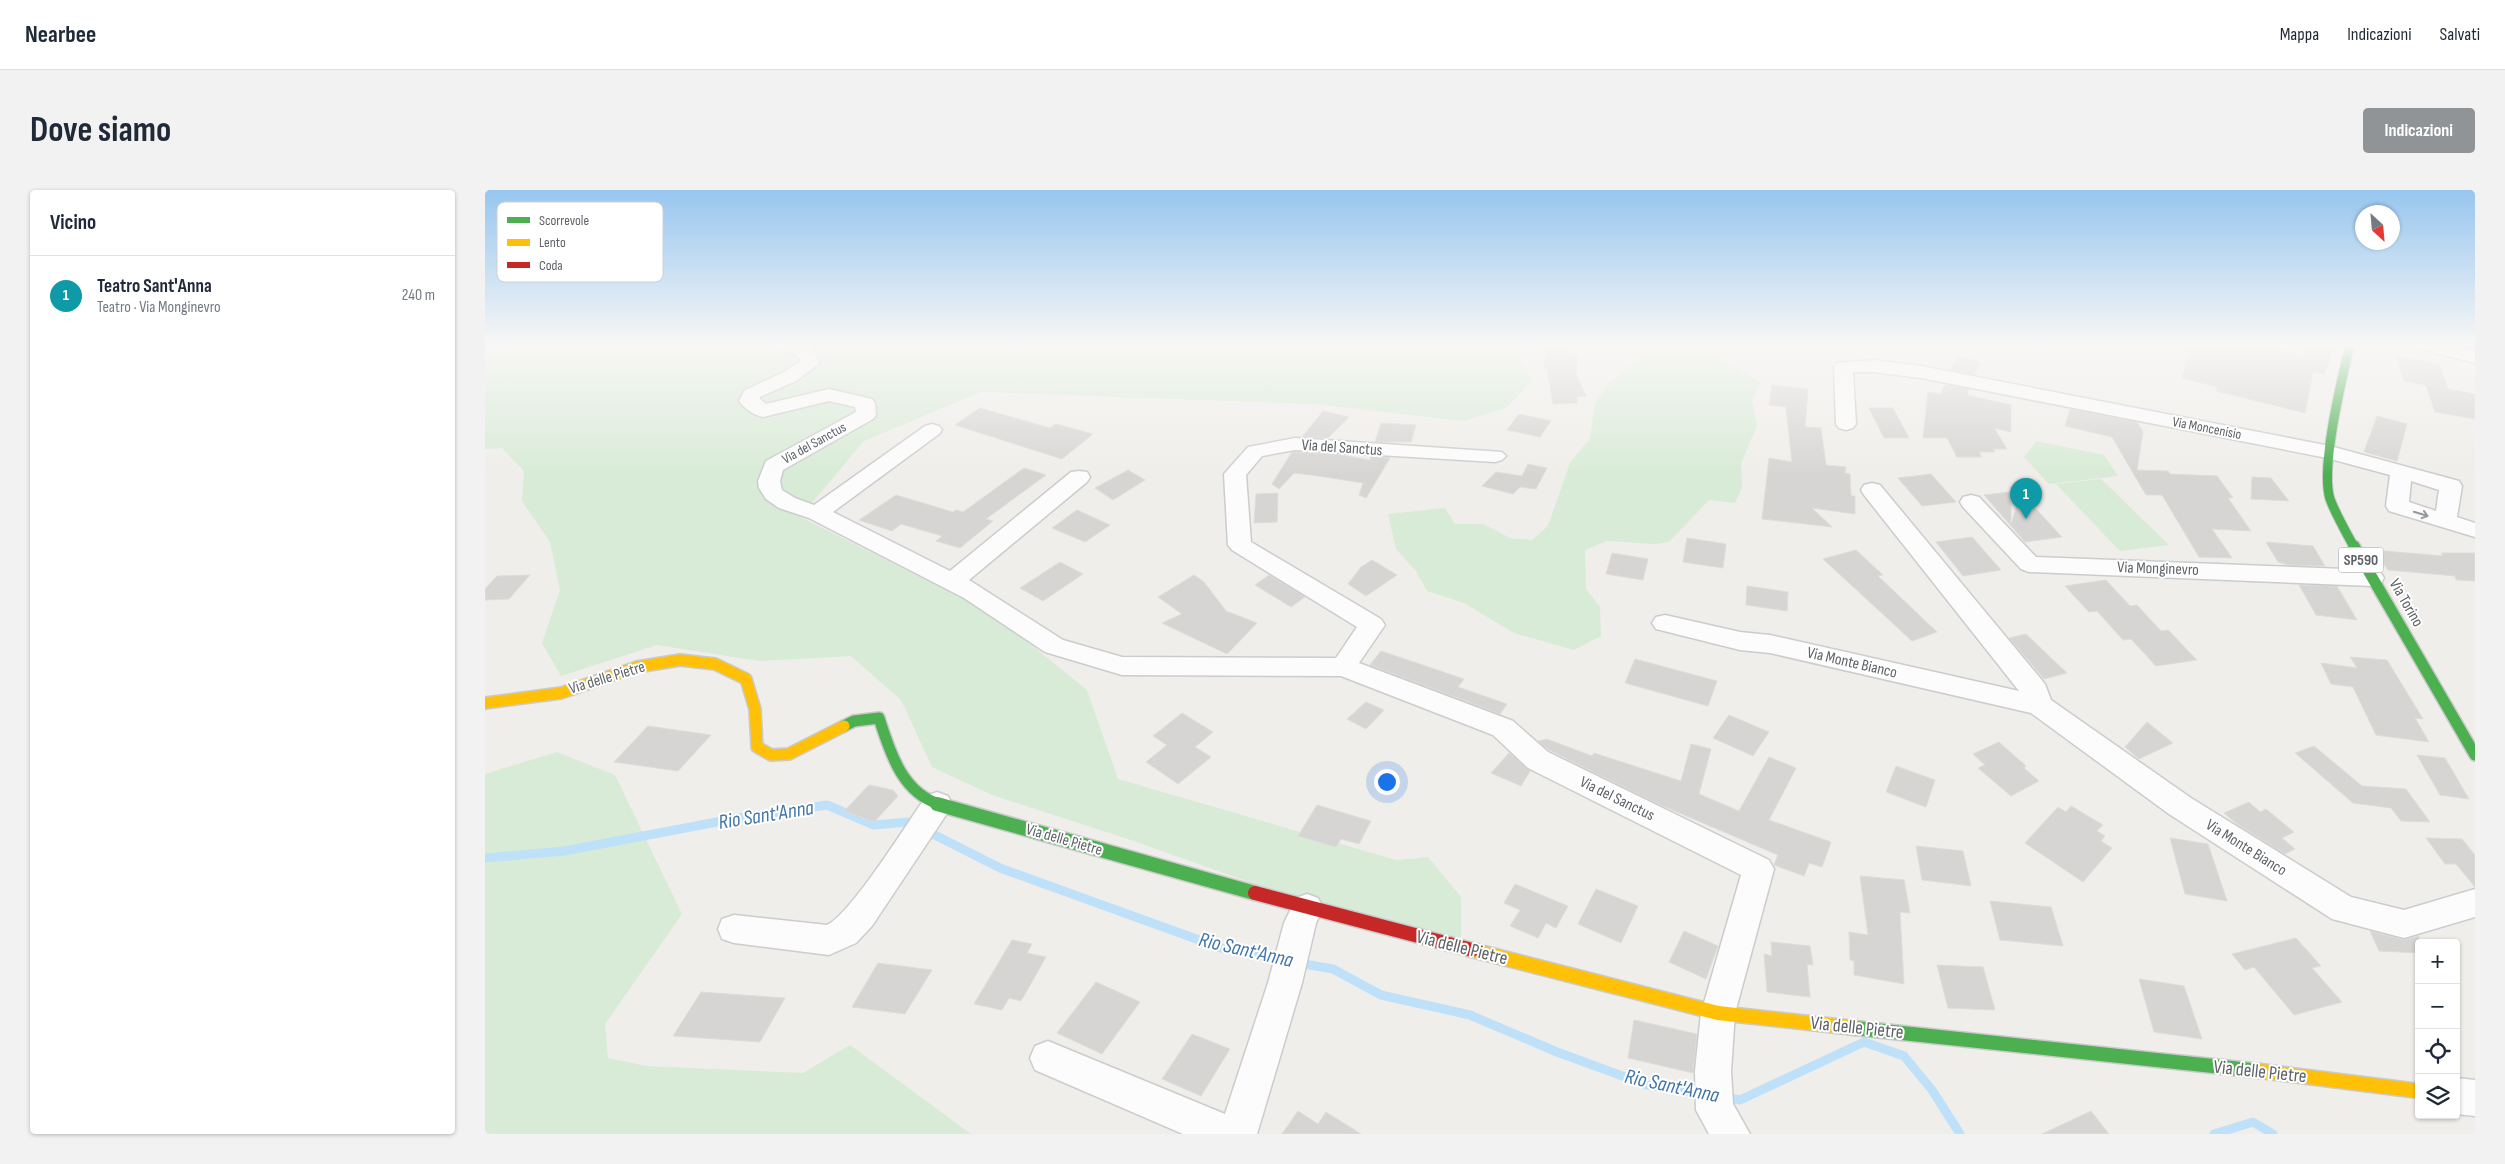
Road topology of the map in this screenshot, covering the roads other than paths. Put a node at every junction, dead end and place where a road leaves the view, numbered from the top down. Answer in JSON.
{"nodes":[{"id":1,"x":765,"y":388,"type":"edge"},
{"id":2,"x":1844,"y":388,"type":"edge"},
{"id":3,"x":2003,"y":388,"type":"edge"},
{"id":4,"x":2340,"y":388,"type":"edge"},
{"id":5,"x":1846,"y":424,"type":"dead end"},
{"id":6,"x":932,"y":430,"type":"dead end"},
{"id":7,"x":2330,"y":452,"type":"junction"},
{"id":8,"x":1495,"y":456,"type":"dead end"},
{"id":9,"x":2401,"y":472,"type":"junction"},
{"id":10,"x":1079,"y":477,"type":"dead end"},
{"id":11,"x":1872,"y":490,"type":"dead end"},
{"id":12,"x":1971,"y":502,"type":"dead end"},
{"id":13,"x":817,"y":513,"type":"junction"},
{"id":14,"x":2445,"y":521,"type":"junction"},
{"id":15,"x":2475,"y":530,"type":"edge"},
{"id":16,"x":2372,"y":578,"type":"junction"},
{"id":17,"x":952,"y":582,"type":"junction"},
{"id":18,"x":1665,"y":623,"type":"dead end"},
{"id":19,"x":1343,"y":667,"type":"junction"},
{"id":20,"x":485,"y":703,"type":"edge"},
{"id":21,"x":2039,"y":705,"type":"junction"},
{"id":22,"x":2475,"y":755,"type":"edge"},
{"id":23,"x":934,"y":808,"type":"junction"},
{"id":24,"x":2475,"y":903,"type":"edge"},
{"id":25,"x":1303,"y":916,"type":"junction"},
{"id":26,"x":734,"y":929,"type":"dead end"},
{"id":27,"x":1718,"y":1013,"type":"junction"},
{"id":28,"x":1048,"y":1058,"type":"dead end"},
{"id":29,"x":2415,"y":1090,"type":"edge"},
{"id":30,"x":2460,"y":1096,"type":"edge"},
{"id":31,"x":2475,"y":1098,"type":"edge"},
{"id":32,"x":1723,"y":1122,"type":"edge"},
{"id":33,"x":1228,"y":1134,"type":"edge"},
{"id":34,"x":1238,"y":1134,"type":"edge"}],
"edges":[{"from":1,"to":13,"type":"street","name":"Via del Sanctus"},
{"from":2,"to":5,"type":"street","name":"Via Moncenisio"},
{"from":3,"to":7,"type":"street","name":"Via Moncenisio"},
{"from":4,"to":7,"type":"street","name":"Via Torino","number":"SP590"},
{"from":6,"to":13,"type":"street"},
{"from":7,"to":9,"type":"street"},
{"from":7,"to":16,"type":"street","name":"Via Torino","number":"SP590"},
{"from":8,"to":19,"type":"street","name":"Via del Sanctus"},
{"from":9,"to":14,"type":"street","one_way":true},
{"from":9,"to":14,"type":"street"},
{"from":10,"to":17,"type":"street"},
{"from":11,"to":21,"type":"street","name":"Via Monte Bianco"},
{"from":12,"to":16,"type":"street","name":"Via Monginevro"},
{"from":13,"to":17,"type":"street","name":"Via del Sanctus"},
{"from":14,"to":15,"type":"street"},
{"from":16,"to":22,"type":"street","name":"Via Torino","number":"SP590"},
{"from":17,"to":19,"type":"street","name":"Via del Sanctus"},
{"from":18,"to":21,"type":"street","name":"Via Monte Bianco"},
{"from":19,"to":27,"type":"street","name":"Via del Sanctus"},
{"from":20,"to":23,"type":"street","name":"Via delle Pietre"},
{"from":21,"to":24,"type":"street","name":"Via Monte Bianco"},
{"from":23,"to":25,"type":"street","name":"Via delle Pietre"},
{"from":23,"to":26,"type":"street"},
{"from":25,"to":27,"type":"street","name":"Via delle Pietre"},
{"from":25,"to":34,"type":"street"},
{"from":27,"to":29,"type":"street","name":"Via delle Pietre"},
{"from":27,"to":32,"type":"street"},
{"from":28,"to":33,"type":"street"},
{"from":30,"to":31,"type":"street"}]}
